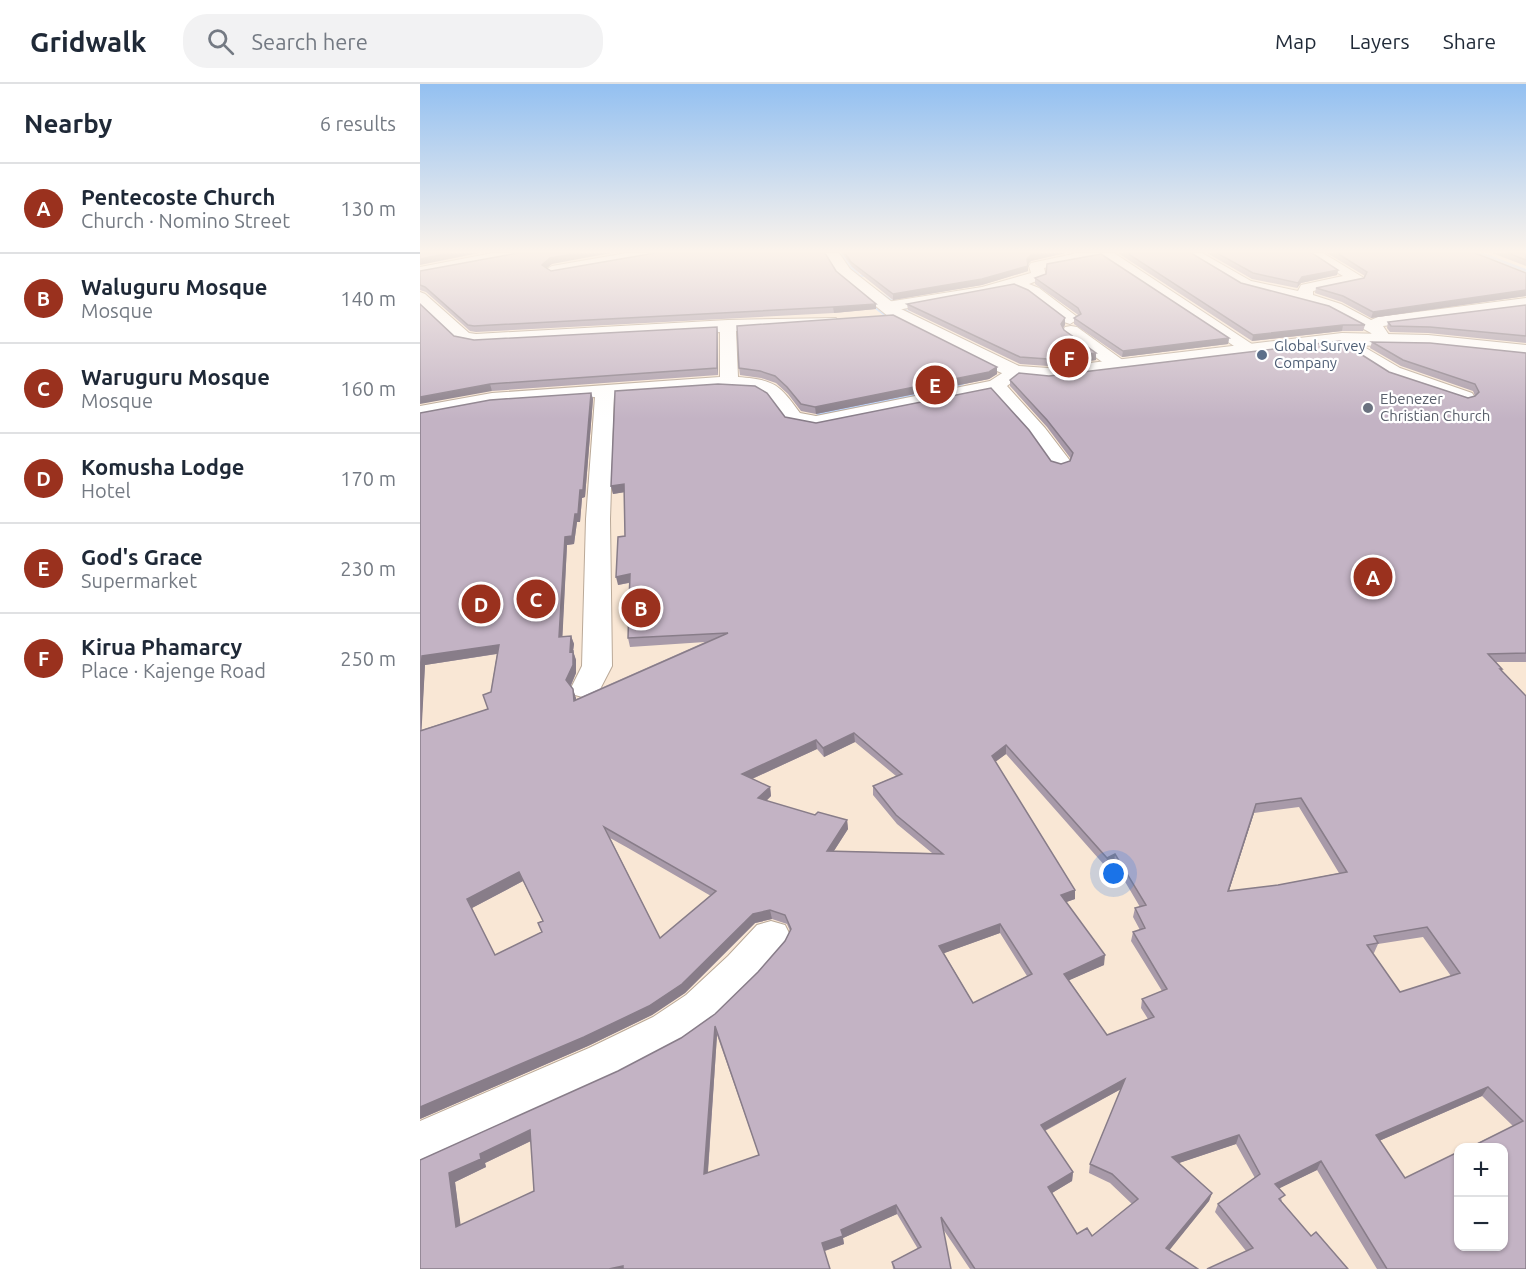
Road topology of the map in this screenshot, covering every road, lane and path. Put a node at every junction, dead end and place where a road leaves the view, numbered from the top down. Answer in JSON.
{"nodes":[{"id":1,"x":432,"y":308,"type":"edge"},
{"id":2,"x":883,"y":308,"type":"edge"},
{"id":3,"x":905,"y":308,"type":"edge"},
{"id":4,"x":1052,"y":308,"type":"edge"},
{"id":5,"x":1187,"y":308,"type":"edge"},
{"id":6,"x":1337,"y":308,"type":"edge"},
{"id":7,"x":1483,"y":308,"type":"edge"},
{"id":8,"x":887,"y":312,"type":"junction"},
{"id":9,"x":845,"y":320,"type":"edge"},
{"id":10,"x":728,"y":325,"type":"junction"},
{"id":11,"x":1380,"y":334,"type":"junction"},
{"id":12,"x":1342,"y":339,"type":"junction"},
{"id":13,"x":1249,"y":348,"type":"junction"},
{"id":14,"x":1526,"y":351,"type":"edge"},
{"id":15,"x":1118,"y":366,"type":"junction"},
{"id":16,"x":1016,"y":372,"type":"junction"},
{"id":17,"x":729,"y":382,"type":"junction"},
{"id":18,"x":996,"y":385,"type":"junction"},
{"id":19,"x":605,"y":391,"type":"junction"},
{"id":20,"x":1465,"y":397,"type":"edge"},
{"id":21,"x":420,"y":412,"type":"edge"},
{"id":22,"x":1060,"y":462,"type":"edge"},
{"id":23,"x":586,"y":688,"type":"dead end"},
{"id":24,"x":771,"y":937,"type":"dead end"},
{"id":25,"x":420,"y":1145,"type":"edge"}],
"edges":[{"from":1,"to":10,"type":"street"},
{"from":2,"to":8,"type":"street"},
{"from":3,"to":8,"type":"street"},
{"from":4,"to":15,"type":"street"},
{"from":5,"to":13,"type":"street"},
{"from":6,"to":11,"type":"street"},
{"from":7,"to":11,"type":"street"},
{"from":8,"to":16,"type":"street"},
{"from":9,"to":10,"type":"street"},
{"from":10,"to":17,"type":"street"},
{"from":11,"to":12,"type":"street"},
{"from":11,"to":14,"type":"street"},
{"from":12,"to":13,"type":"street"},
{"from":12,"to":20,"type":"street"},
{"from":13,"to":15,"type":"street"},
{"from":15,"to":16,"type":"street"},
{"from":16,"to":18,"type":"street"},
{"from":17,"to":18,"type":"street"},
{"from":17,"to":19,"type":"street"},
{"from":18,"to":22,"type":"street"},
{"from":19,"to":21,"type":"street"},
{"from":19,"to":23,"type":"street"},
{"from":24,"to":25,"type":"street"}]}
